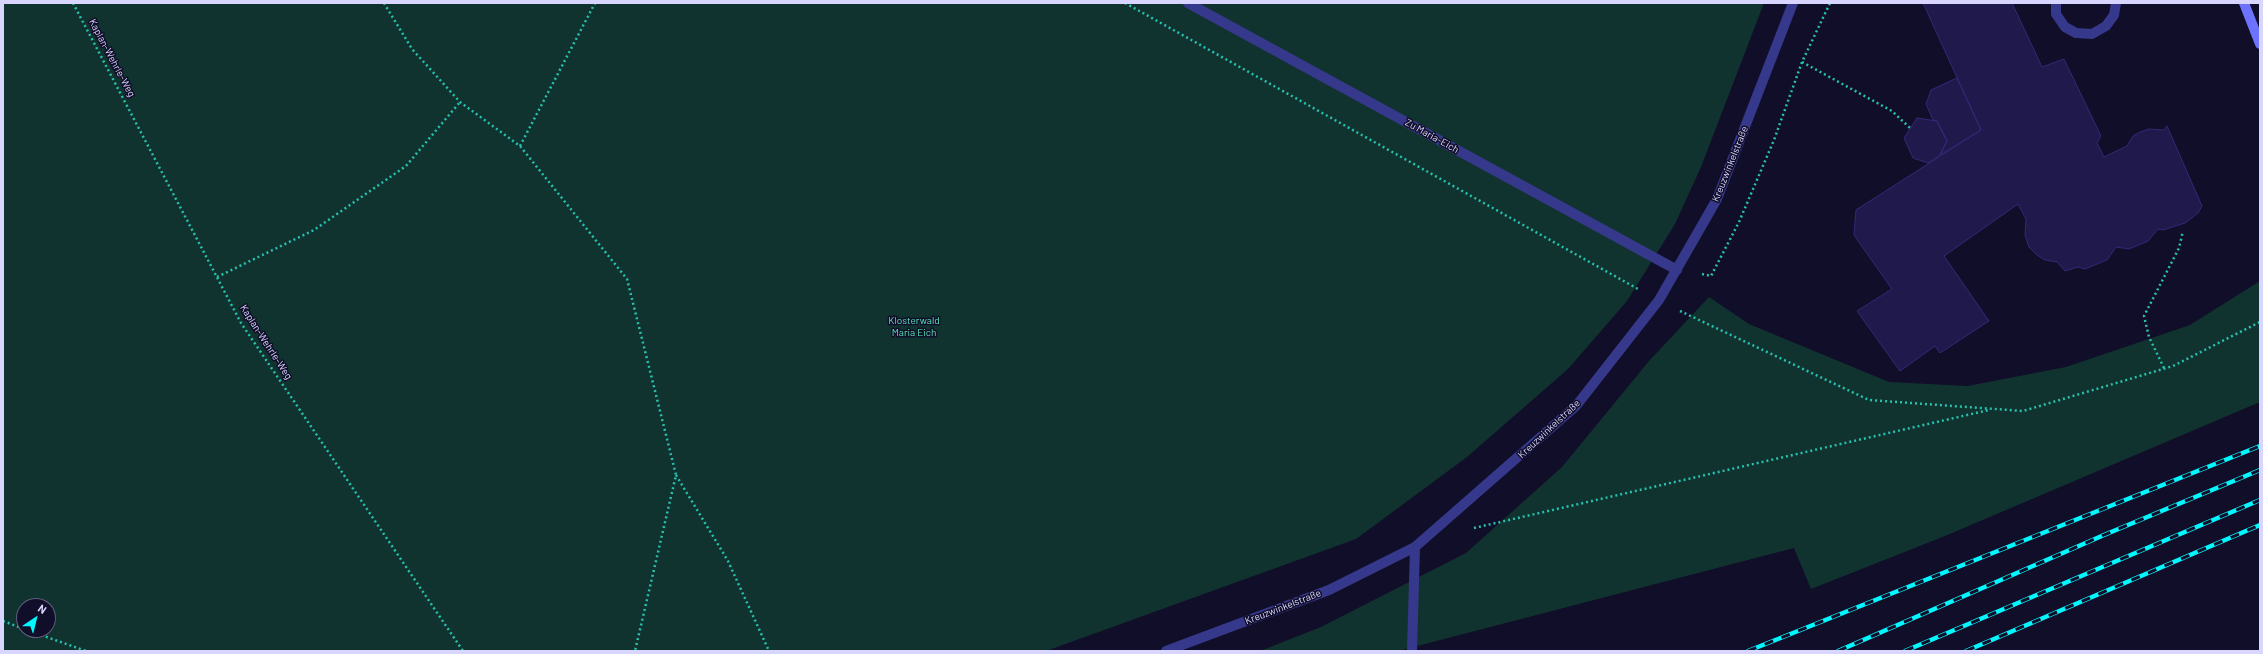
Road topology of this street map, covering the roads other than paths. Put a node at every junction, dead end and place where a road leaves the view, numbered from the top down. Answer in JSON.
{"nodes":[{"id":1,"x":1188,"y":3,"type":"edge"},
{"id":2,"x":1793,"y":3,"type":"edge"},
{"id":3,"x":2056,"y":3,"type":"edge"},
{"id":4,"x":2116,"y":3,"type":"edge"},
{"id":5,"x":2244,"y":3,"type":"edge"},
{"id":6,"x":2260,"y":44,"type":"edge"},
{"id":7,"x":1677,"y":270,"type":"junction"},
{"id":8,"x":1415,"y":547,"type":"junction"},
{"id":9,"x":1166,"y":651,"type":"edge"},
{"id":10,"x":1412,"y":651,"type":"edge"}],
"edges":[{"from":1,"to":7,"type":"street","name":"Zu Maria-Eich"},
{"from":2,"to":7,"type":"street","name":"Kreuzwinkelstraße"},
{"from":3,"to":4,"type":"street"},
{"from":5,"to":6,"type":"main road"},
{"from":7,"to":8,"type":"street","name":"Kreuzwinkelstraße"},
{"from":8,"to":9,"type":"street","name":"Kreuzwinkelstraße"},
{"from":8,"to":10,"type":"street"}]}
